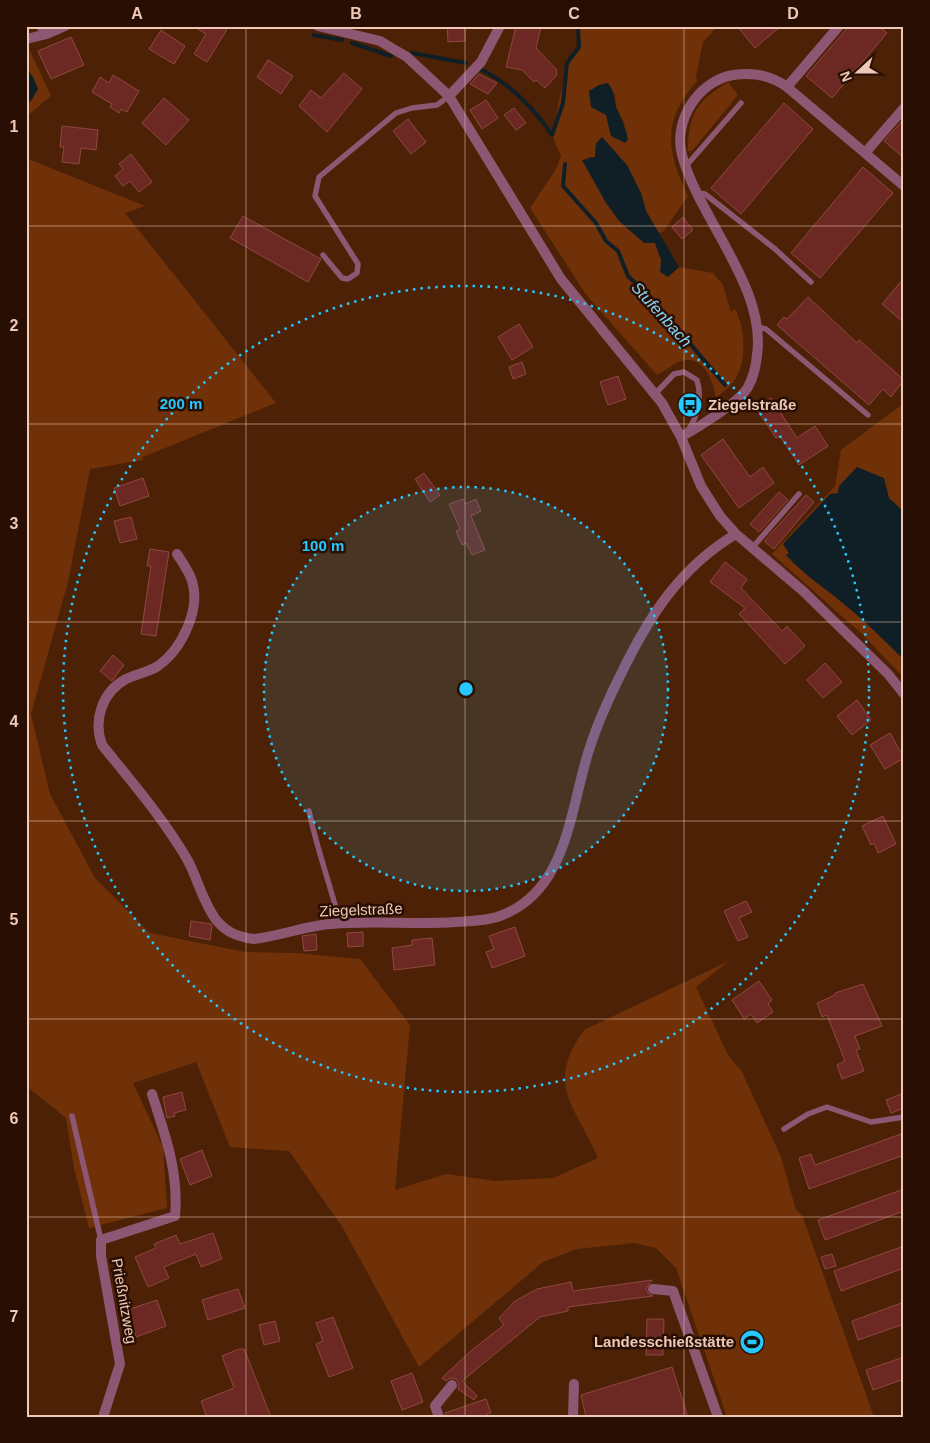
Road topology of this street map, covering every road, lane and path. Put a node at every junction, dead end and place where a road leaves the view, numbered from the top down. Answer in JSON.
{"nodes":[{"id":1,"x":65,"y":26,"type":"edge"},
{"id":2,"x":318,"y":26,"type":"edge"},
{"id":3,"x":500,"y":26,"type":"edge"},
{"id":4,"x":839,"y":26,"type":"edge"},
{"id":5,"x":44,"y":30,"type":"edge"},
{"id":6,"x":26,"y":39,"type":"edge"},
{"id":7,"x":787,"y":87,"type":"junction"},
{"id":8,"x":449,"y":96,"type":"junction"},
{"id":9,"x":741,"y":103,"type":"dead end"},
{"id":10,"x":904,"y":108,"type":"edge"},
{"id":11,"x":865,"y":154,"type":"junction"},
{"id":12,"x":686,"y":166,"type":"junction"},
{"id":13,"x":904,"y":186,"type":"edge"},
{"id":14,"x":698,"y":193,"type":"junction"},
{"id":15,"x":323,"y":254,"type":"dead end"},
{"id":16,"x":811,"y":282,"type":"dead end"},
{"id":17,"x":757,"y":327,"type":"junction"},
{"id":18,"x":656,"y":394,"type":"junction"},
{"id":19,"x":868,"y":415,"type":"dead end"},
{"id":20,"x":681,"y":437,"type":"junction"},
{"id":21,"x":799,"y":494,"type":"dead end"},
{"id":22,"x":736,"y":534,"type":"junction"},
{"id":23,"x":752,"y":548,"type":"junction"},
{"id":24,"x":177,"y":554,"type":"dead end"},
{"id":25,"x":904,"y":694,"type":"edge"},
{"id":26,"x":309,"y":811,"type":"dead end"},
{"id":27,"x":340,"y":924,"type":"junction"},
{"id":28,"x":152,"y":1094,"type":"dead end"},
{"id":29,"x":72,"y":1116,"type":"dead end"},
{"id":30,"x":904,"y":1117,"type":"edge"},
{"id":31,"x":784,"y":1129,"type":"dead end"},
{"id":32,"x":101,"y":1240,"type":"junction"},
{"id":33,"x":653,"y":1289,"type":"dead end"},
{"id":34,"x":574,"y":1384,"type":"dead end"},
{"id":35,"x":452,"y":1385,"type":"dead end"},
{"id":36,"x":103,"y":1417,"type":"edge"},
{"id":37,"x":439,"y":1417,"type":"edge"},
{"id":38,"x":573,"y":1417,"type":"edge"},
{"id":39,"x":718,"y":1417,"type":"edge"}],
"edges":[{"from":1,"to":5,"type":"street"},
{"from":2,"to":8,"type":"street"},
{"from":3,"to":8,"type":"street"},
{"from":4,"to":7,"type":"street"},
{"from":5,"to":6,"type":"street"},
{"from":7,"to":11,"type":"street"},
{"from":7,"to":12,"type":"street"},
{"from":8,"to":15,"type":"lane"},
{"from":8,"to":18,"type":"street"},
{"from":9,"to":12,"type":"lane"},
{"from":10,"to":11,"type":"street"},
{"from":11,"to":13,"type":"street"},
{"from":12,"to":14,"type":"street"},
{"from":14,"to":16,"type":"lane"},
{"from":14,"to":17,"type":"street"},
{"from":17,"to":19,"type":"lane"},
{"from":17,"to":20,"type":"street"},
{"from":18,"to":20,"type":"street"},
{"from":18,"to":20,"type":"lane"},
{"from":20,"to":22,"type":"street"},
{"from":21,"to":23,"type":"lane"},
{"from":22,"to":23,"type":"street"},
{"from":22,"to":27,"type":"street","name":"Ziegelstraße"},
{"from":23,"to":25,"type":"street"},
{"from":24,"to":27,"type":"street","name":"Ziegelstraße"},
{"from":26,"to":27,"type":"lane"},
{"from":28,"to":32,"type":"street","name":"Prießnitzweg"},
{"from":29,"to":32,"type":"lane"},
{"from":30,"to":31,"type":"lane"},
{"from":32,"to":36,"type":"street","name":"Prießnitzweg"},
{"from":33,"to":39,"type":"street"},
{"from":34,"to":38,"type":"street"},
{"from":35,"to":37,"type":"street"}]}
